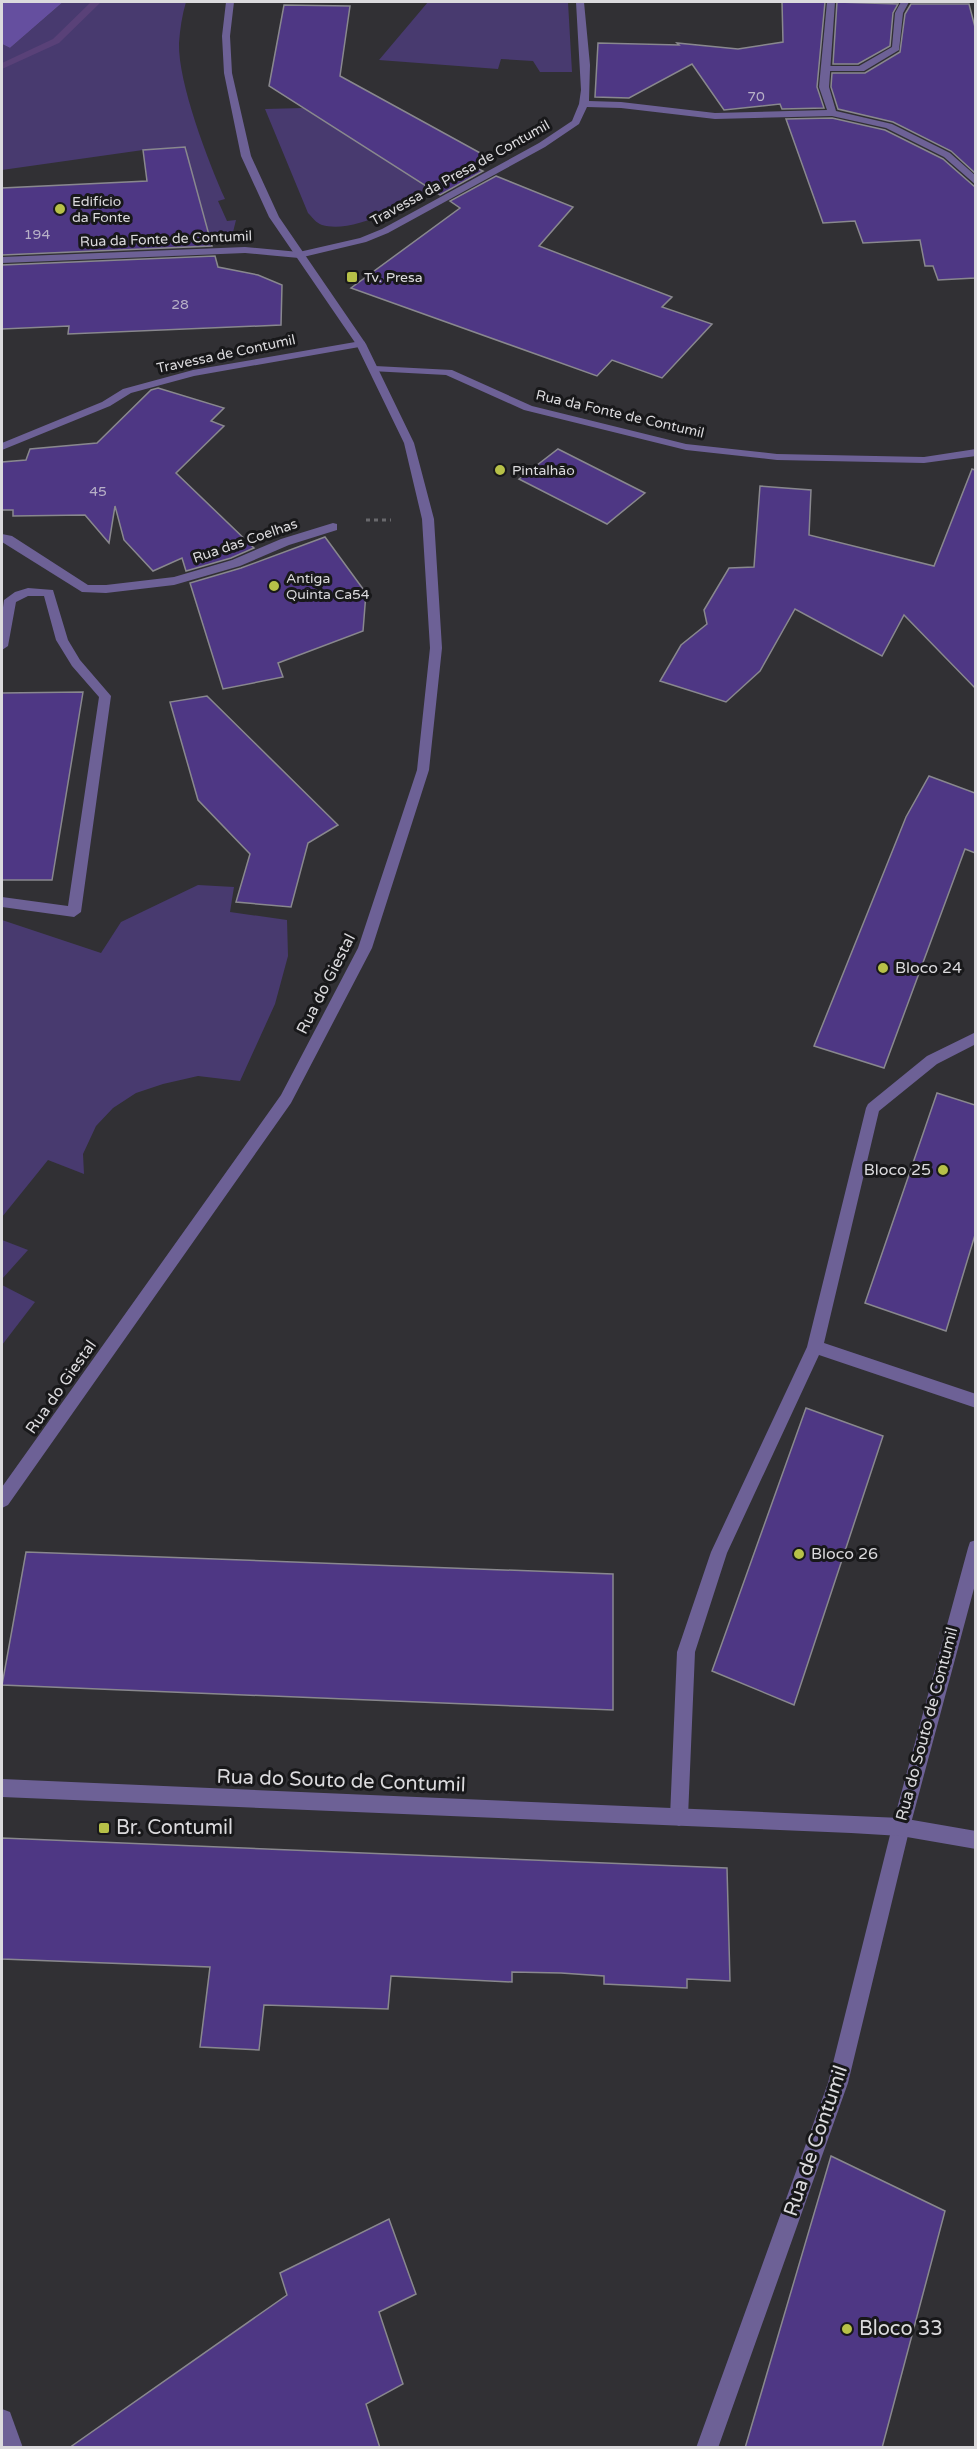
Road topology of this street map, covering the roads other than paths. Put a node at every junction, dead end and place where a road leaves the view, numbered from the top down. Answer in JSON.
{"nodes":[{"id":1,"x":230,"y":2,"type":"edge"},
{"id":2,"x":580,"y":2,"type":"edge"},
{"id":3,"x":831,"y":2,"type":"edge"},
{"id":4,"x":905,"y":2,"type":"edge"},
{"id":5,"x":826,"y":69,"type":"junction"},
{"id":6,"x":584,"y":104,"type":"junction"},
{"id":7,"x":832,"y":113,"type":"junction"},
{"id":8,"x":975,"y":182,"type":"edge"},
{"id":9,"x":299,"y":255,"type":"junction"},
{"id":10,"x":2,"y":260,"type":"edge"},
{"id":11,"x":361,"y":344,"type":"junction"},
{"id":12,"x":375,"y":369,"type":"junction"},
{"id":13,"x":2,"y":447,"type":"edge"},
{"id":14,"x":975,"y":452,"type":"edge"},
{"id":15,"x":333,"y":527,"type":"road end"},
{"id":16,"x":2,"y":538,"type":"edge"},
{"id":17,"x":64,"y":577,"type":"junction"},
{"id":18,"x":49,"y":593,"type":"junction"},
{"id":19,"x":2,"y":646,"type":"edge"},
{"id":20,"x":2,"y":902,"type":"edge"},
{"id":21,"x":975,"y":1037,"type":"edge"},
{"id":22,"x":814,"y":1347,"type":"junction"},
{"id":23,"x":975,"y":1401,"type":"edge"},
{"id":24,"x":2,"y":1500,"type":"edge"},
{"id":25,"x":975,"y":1548,"type":"edge"},
{"id":26,"x":2,"y":1788,"type":"edge"},
{"id":27,"x":679,"y":1818,"type":"junction"},
{"id":28,"x":901,"y":1827,"type":"junction"},
{"id":29,"x":975,"y":1840,"type":"edge"},
{"id":30,"x":2,"y":2420,"type":"edge"},
{"id":31,"x":12,"y":2448,"type":"edge"},
{"id":32,"x":707,"y":2448,"type":"edge"}],
"edges":[{"from":1,"to":9,"type":"street"},
{"from":2,"to":6,"type":"street"},
{"from":3,"to":5,"type":"street"},
{"from":4,"to":5,"type":"street"},
{"from":5,"to":7,"type":"street"},
{"from":6,"to":7,"type":"street"},
{"from":6,"to":9,"type":"street","name":"Travessa da Presa de Contumil"},
{"from":7,"to":8,"type":"street"},
{"from":9,"to":10,"type":"street","name":"Rua da Fonte de Contumil"},
{"from":9,"to":11,"type":"street"},
{"from":11,"to":12,"type":"street"},
{"from":11,"to":13,"type":"street","name":"Travessa de Contumil"},
{"from":12,"to":14,"type":"street","name":"Rua da Fonte de Contumil"},
{"from":12,"to":24,"type":"street","name":"Rua do Giestal"},
{"from":15,"to":17,"type":"street","name":"Rua das Coelhas"},
{"from":16,"to":17,"type":"street","name":"Rua das Coelhas"},
{"from":17,"to":18,"type":"street"},
{"from":18,"to":19,"type":"street"},
{"from":18,"to":20,"type":"street"},
{"from":21,"to":22,"type":"street"},
{"from":22,"to":23,"type":"street"},
{"from":22,"to":27,"type":"street"},
{"from":25,"to":28,"type":"street","name":"Rua do Souto de Contumil"},
{"from":26,"to":27,"type":"street","name":"Rua do Souto de Contumil"},
{"from":27,"to":28,"type":"street","name":"Rua do Souto de Contumil"},
{"from":28,"to":29,"type":"street"},
{"from":28,"to":32,"type":"street","name":"Rua de Contumil"},
{"from":30,"to":31,"type":"street"}]}
